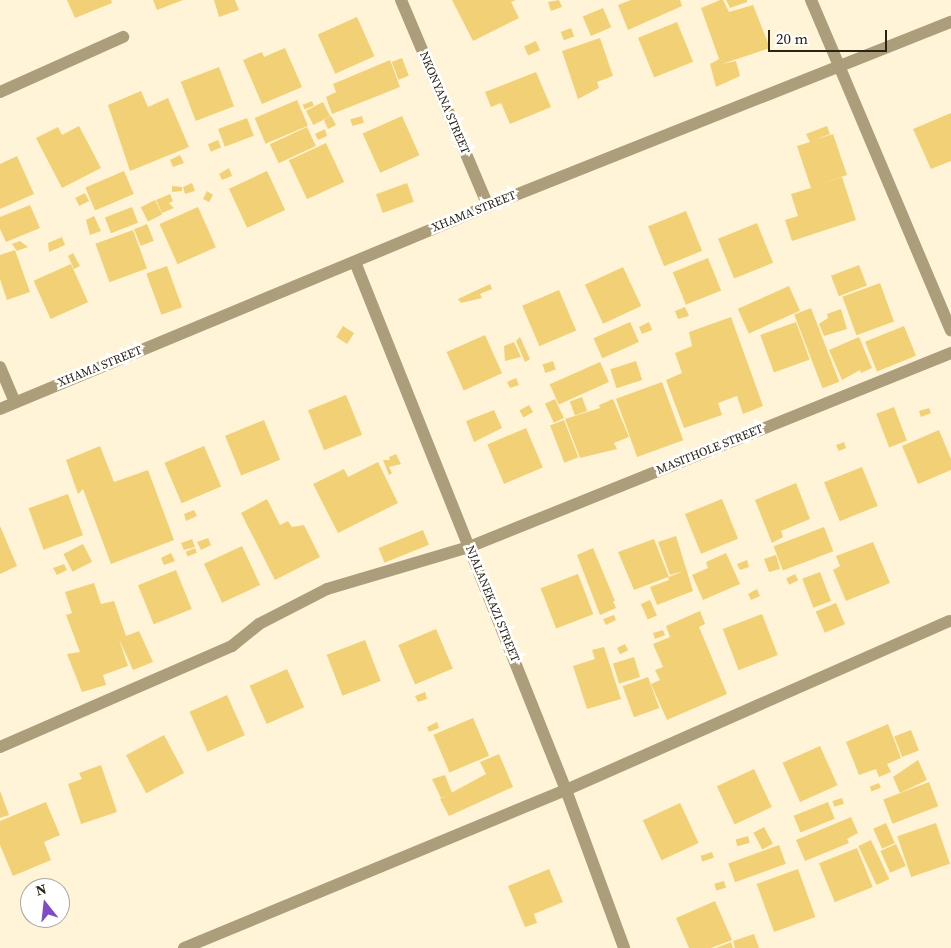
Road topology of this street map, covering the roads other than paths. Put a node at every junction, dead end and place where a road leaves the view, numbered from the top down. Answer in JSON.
{"nodes":[{"id":1,"x":401,"y":0,"type":"edge"},
{"id":2,"x":811,"y":0,"type":"edge"},
{"id":3,"x":951,"y":22,"type":"edge"},
{"id":4,"x":123,"y":37,"type":"dead end"},
{"id":5,"x":840,"y":68,"type":"junction"},
{"id":6,"x":0,"y":92,"type":"edge"},
{"id":7,"x":488,"y":206,"type":"junction"},
{"id":8,"x":355,"y":262,"type":"junction"},
{"id":9,"x":951,"y":331,"type":"edge"},
{"id":10,"x":951,"y":353,"type":"edge"},
{"id":11,"x":0,"y":367,"type":"edge"},
{"id":12,"x":15,"y":402,"type":"junction"},
{"id":13,"x":0,"y":409,"type":"edge"},
{"id":14,"x":469,"y":547,"type":"junction"},
{"id":15,"x":950,"y":621,"type":"dead end"},
{"id":16,"x":0,"y":747,"type":"edge"},
{"id":17,"x":566,"y":790,"type":"junction"},
{"id":18,"x":184,"y":948,"type":"edge"},
{"id":19,"x":624,"y":948,"type":"edge"}],
"edges":[{"from":1,"to":7,"type":"street","name":"NKONYANA STREET"},
{"from":2,"to":5,"type":"street"},
{"from":3,"to":5,"type":"street","name":"XHAMA STREET"},
{"from":4,"to":6,"type":"street"},
{"from":5,"to":7,"type":"street","name":"XHAMA STREET"},
{"from":5,"to":9,"type":"street"},
{"from":7,"to":8,"type":"street","name":"XHAMA STREET"},
{"from":8,"to":12,"type":"street","name":"XHAMA STREET"},
{"from":8,"to":14,"type":"street","name":"NJALANEKAZI STREET"},
{"from":10,"to":14,"type":"street","name":"MASITHOLE STREET"},
{"from":11,"to":12,"type":"street"},
{"from":12,"to":13,"type":"street","name":"XHAMA STREET"},
{"from":14,"to":16,"type":"street","name":"MASITHOLE STREET"},
{"from":14,"to":17,"type":"street","name":"NJALANEKAZI STREET"},
{"from":15,"to":17,"type":"street"},
{"from":17,"to":18,"type":"street"},
{"from":17,"to":19,"type":"street","name":"NJALANEKAZI STREET"}]}
